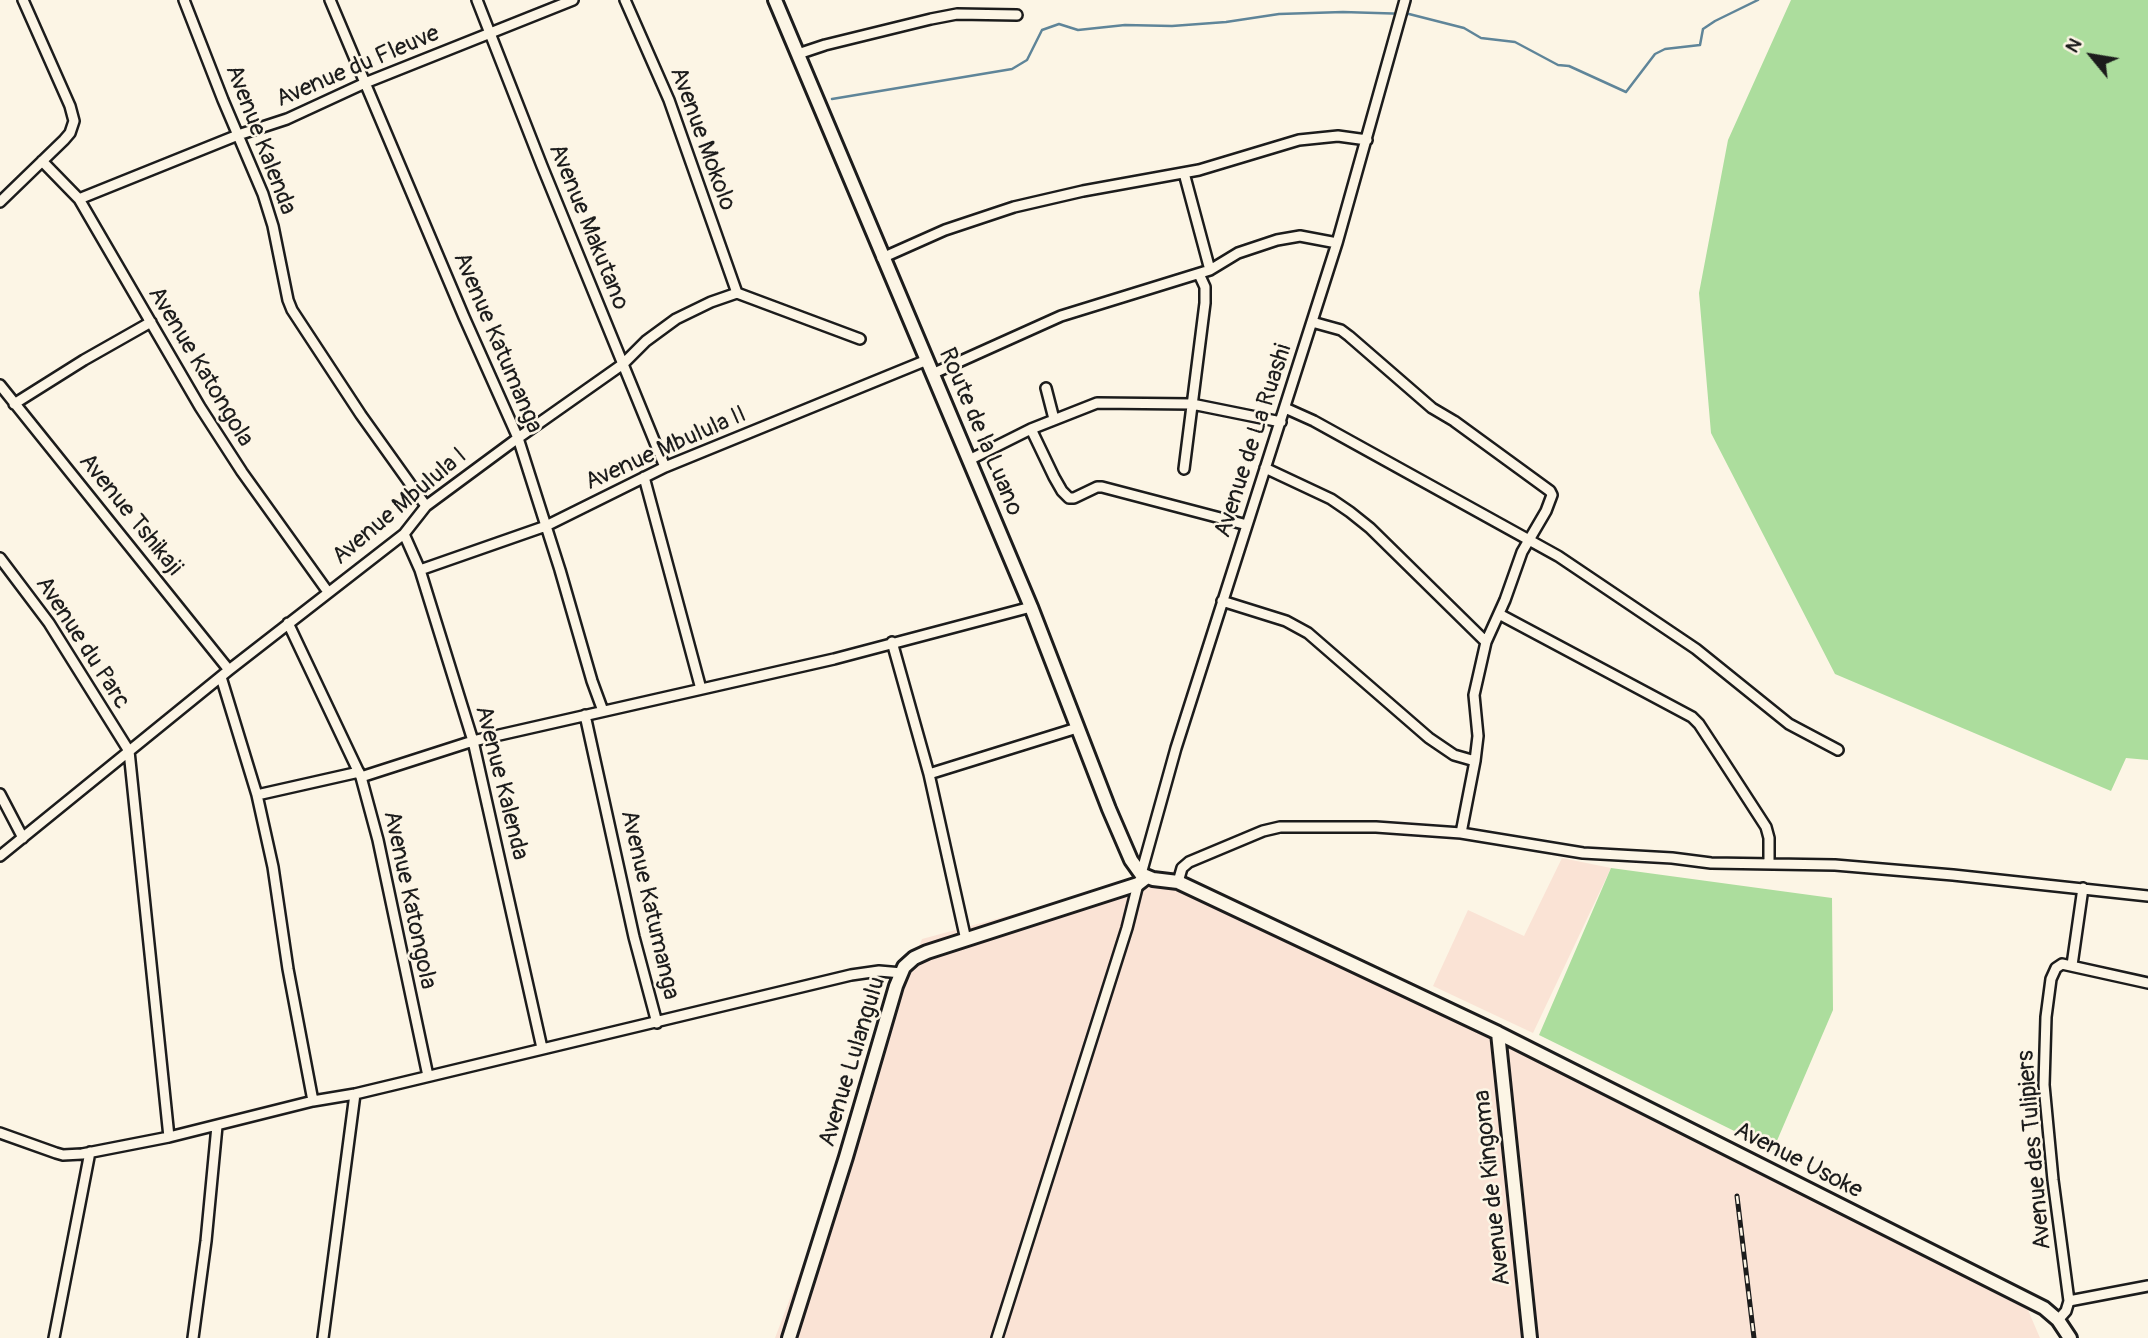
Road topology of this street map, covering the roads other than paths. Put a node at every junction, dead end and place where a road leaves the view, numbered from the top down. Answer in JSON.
{"nodes":[{"id":1,"x":23,"y":0,"type":"edge"},
{"id":2,"x":184,"y":0,"type":"edge"},
{"id":3,"x":330,"y":0,"type":"edge"},
{"id":4,"x":477,"y":0,"type":"edge"},
{"id":5,"x":573,"y":0,"type":"edge"},
{"id":6,"x":625,"y":0,"type":"edge"},
{"id":7,"x":775,"y":0,"type":"edge"},
{"id":8,"x":1404,"y":5,"type":"edge"},
{"id":9,"x":1017,"y":15,"type":"dead end"},
{"id":10,"x":490,"y":32,"type":"junction"},
{"id":11,"x":798,"y":54,"type":"junction"},
{"id":12,"x":365,"y":83,"type":"junction"},
{"id":13,"x":238,"y":135,"type":"junction"},
{"id":14,"x":1367,"y":139,"type":"junction"},
{"id":15,"x":43,"y":161,"type":"junction"},
{"id":16,"x":1184,"y":173,"type":"junction"},
{"id":17,"x":79,"y":199,"type":"junction"},
{"id":18,"x":0,"y":202,"type":"edge"},
{"id":19,"x":1337,"y":243,"type":"junction"},
{"id":20,"x":882,"y":258,"type":"junction"},
{"id":21,"x":1210,"y":270,"type":"junction"},
{"id":22,"x":1199,"y":274,"type":"junction"},
{"id":23,"x":737,"y":293,"type":"junction"},
{"id":24,"x":150,"y":322,"type":"junction"},
{"id":25,"x":1312,"y":322,"type":"junction"},
{"id":26,"x":860,"y":339,"type":"dead end"},
{"id":27,"x":927,"y":360,"type":"junction"},
{"id":28,"x":623,"y":364,"type":"junction"},
{"id":29,"x":932,"y":374,"type":"junction"},
{"id":30,"x":0,"y":385,"type":"edge"},
{"id":31,"x":1046,"y":388,"type":"dead end"},
{"id":32,"x":14,"y":404,"type":"junction"},
{"id":33,"x":1192,"y":404,"type":"junction"},
{"id":34,"x":1285,"y":408,"type":"junction"},
{"id":35,"x":1054,"y":419,"type":"junction"},
{"id":36,"x":1281,"y":422,"type":"junction"},
{"id":37,"x":1031,"y":429,"type":"junction"},
{"id":38,"x":518,"y":438,"type":"junction"},
{"id":39,"x":969,"y":460,"type":"junction"},
{"id":40,"x":665,"y":467,"type":"junction"},
{"id":41,"x":1265,"y":468,"type":"junction"},
{"id":42,"x":1184,"y":469,"type":"dead end"},
{"id":43,"x":644,"y":477,"type":"junction"},
{"id":44,"x":426,"y":506,"type":"junction"},
{"id":45,"x":1247,"y":525,"type":"junction"},
{"id":46,"x":545,"y":526,"type":"junction"},
{"id":47,"x":404,"y":534,"type":"junction"},
{"id":48,"x":1529,"y":540,"type":"junction"},
{"id":49,"x":0,"y":558,"type":"edge"},
{"id":50,"x":420,"y":570,"type":"junction"},
{"id":51,"x":328,"y":592,"type":"junction"},
{"id":52,"x":1223,"y":601,"type":"junction"},
{"id":53,"x":1031,"y":607,"type":"junction"},
{"id":54,"x":1499,"y":614,"type":"junction"},
{"id":55,"x":288,"y":623,"type":"junction"},
{"id":56,"x":892,"y":642,"type":"junction"},
{"id":57,"x":1486,"y":642,"type":"junction"},
{"id":58,"x":225,"y":674,"type":"junction"},
{"id":59,"x":701,"y":689,"type":"junction"},
{"id":60,"x":603,"y":711,"type":"junction"},
{"id":61,"x":585,"y":715,"type":"junction"},
{"id":62,"x":1077,"y":728,"type":"junction"},
{"id":63,"x":473,"y":741,"type":"junction"},
{"id":64,"x":1838,"y":750,"type":"dead end"},
{"id":65,"x":129,"y":751,"type":"junction"},
{"id":66,"x":1475,"y":761,"type":"junction"},
{"id":67,"x":360,"y":774,"type":"junction"},
{"id":68,"x":929,"y":774,"type":"junction"},
{"id":69,"x":0,"y":794,"type":"edge"},
{"id":70,"x":257,"y":795,"type":"junction"},
{"id":71,"x":1461,"y":833,"type":"junction"},
{"id":72,"x":23,"y":838,"type":"junction"},
{"id":73,"x":0,"y":856,"type":"edge"},
{"id":74,"x":1769,"y":864,"type":"junction"},
{"id":75,"x":1142,"y":878,"type":"junction"},
{"id":76,"x":1178,"y":882,"type":"junction"},
{"id":77,"x":2083,"y":888,"type":"junction"},
{"id":78,"x":2148,"y":896,"type":"edge"},
{"id":79,"x":965,"y":940,"type":"junction"},
{"id":80,"x":2072,"y":965,"type":"junction"},
{"id":81,"x":902,"y":972,"type":"junction"},
{"id":82,"x":2148,"y":983,"type":"edge"},
{"id":83,"x":657,"y":1023,"type":"junction"},
{"id":84,"x":1498,"y":1033,"type":"junction"},
{"id":85,"x":542,"y":1048,"type":"junction"},
{"id":86,"x":428,"y":1076,"type":"junction"},
{"id":87,"x":355,"y":1094,"type":"junction"},
{"id":88,"x":313,"y":1101,"type":"junction"},
{"id":89,"x":217,"y":1126,"type":"junction"},
{"id":90,"x":0,"y":1133,"type":"edge"},
{"id":91,"x":169,"y":1138,"type":"junction"},
{"id":92,"x":90,"y":1152,"type":"junction"},
{"id":93,"x":2148,"y":1286,"type":"edge"},
{"id":94,"x":2069,"y":1301,"type":"junction"},
{"id":95,"x":2059,"y":1320,"type":"junction"},
{"id":96,"x":54,"y":1338,"type":"edge"},
{"id":97,"x":193,"y":1338,"type":"edge"},
{"id":98,"x":323,"y":1338,"type":"edge"},
{"id":99,"x":789,"y":1338,"type":"edge"},
{"id":100,"x":997,"y":1338,"type":"edge"},
{"id":101,"x":1530,"y":1338,"type":"edge"},
{"id":102,"x":2070,"y":1338,"type":"edge"}],
"edges":[{"from":1,"to":15,"type":"street"},
{"from":2,"to":13,"type":"street","name":"Avenue Kalenda"},
{"from":3,"to":12,"type":"street","name":"Avenue Katumanga"},
{"from":4,"to":10,"type":"street","name":"Avenue Makutano"},
{"from":5,"to":10,"type":"street","name":"Avenue du Fleuve"},
{"from":6,"to":23,"type":"street","name":"Avenue Mokolo"},
{"from":7,"to":11,"type":"street","name":"Route de la Luano"},
{"from":8,"to":14,"type":"street","name":"Avenue de La Ruashi"},
{"from":9,"to":11,"type":"street"},
{"from":10,"to":12,"type":"street","name":"Avenue du Fleuve"},
{"from":10,"to":28,"type":"street","name":"Avenue Makutano"},
{"from":11,"to":20,"type":"street","name":"Route de la Luano"},
{"from":12,"to":13,"type":"street","name":"Avenue du Fleuve"},
{"from":12,"to":38,"type":"street","name":"Avenue Katumanga"},
{"from":13,"to":17,"type":"street","name":"Avenue du Fleuve"},
{"from":13,"to":44,"type":"street","name":"Avenue Kalenda"},
{"from":14,"to":16,"type":"street"},
{"from":14,"to":19,"type":"street","name":"Avenue de La Ruashi"},
{"from":15,"to":17,"type":"street","name":"Avenue Katongola"},
{"from":15,"to":18,"type":"street"},
{"from":16,"to":20,"type":"street"},
{"from":16,"to":21,"type":"street"},
{"from":17,"to":24,"type":"street","name":"Avenue Katongola"},
{"from":19,"to":21,"type":"street"},
{"from":19,"to":25,"type":"street","name":"Avenue de La Ruashi"},
{"from":20,"to":27,"type":"street","name":"Route de la Luano"},
{"from":21,"to":22,"type":"street"},
{"from":22,"to":29,"type":"street"},
{"from":22,"to":33,"type":"street"},
{"from":23,"to":26,"type":"street"},
{"from":23,"to":28,"type":"street","name":"Avenue Mbulula I"},
{"from":24,"to":32,"type":"street"},
{"from":24,"to":51,"type":"street","name":"Avenue Katongola"},
{"from":25,"to":34,"type":"street","name":"Avenue de La Ruashi"},
{"from":25,"to":48,"type":"street"},
{"from":27,"to":29,"type":"street","name":"Route de la Luano"},
{"from":27,"to":40,"type":"street","name":"Avenue Mbulula II"},
{"from":28,"to":38,"type":"street","name":"Avenue Mbulula I"},
{"from":28,"to":40,"type":"street","name":"Avenue Makutano"},
{"from":29,"to":39,"type":"street","name":"Route de la Luano"},
{"from":30,"to":32,"type":"street","name":"Avenue Tshikaji"},
{"from":31,"to":35,"type":"street"},
{"from":32,"to":58,"type":"street","name":"Avenue Tshikaji"},
{"from":33,"to":35,"type":"street"},
{"from":33,"to":36,"type":"street"},
{"from":33,"to":42,"type":"street"},
{"from":34,"to":36,"type":"street","name":"Avenue de La Ruashi"},
{"from":34,"to":48,"type":"street"},
{"from":35,"to":37,"type":"street"},
{"from":36,"to":41,"type":"street","name":"Avenue de La Ruashi"},
{"from":37,"to":39,"type":"street"},
{"from":37,"to":45,"type":"street"},
{"from":38,"to":44,"type":"street","name":"Avenue Mbulula I"},
{"from":38,"to":46,"type":"street","name":"Avenue Katumanga"},
{"from":39,"to":53,"type":"street","name":"Route de la Luano"},
{"from":40,"to":43,"type":"street","name":"Avenue Mbulula II"},
{"from":41,"to":45,"type":"street","name":"Avenue de La Ruashi"},
{"from":41,"to":57,"type":"street"},
{"from":43,"to":46,"type":"street","name":"Avenue Mbulula II"},
{"from":43,"to":59,"type":"street"},
{"from":44,"to":47,"type":"street","name":"Avenue Mbulula I"},
{"from":45,"to":52,"type":"street","name":"Avenue de La Ruashi"},
{"from":46,"to":50,"type":"street","name":"Avenue Mbulula II"},
{"from":46,"to":60,"type":"street","name":"Avenue Katumanga"},
{"from":47,"to":50,"type":"street","name":"Avenue Kalenda"},
{"from":47,"to":51,"type":"street","name":"Avenue Mbulula I"},
{"from":48,"to":54,"type":"street"},
{"from":48,"to":64,"type":"street"},
{"from":49,"to":65,"type":"street","name":"Avenue du Parc"},
{"from":50,"to":63,"type":"street","name":"Avenue Kalenda"},
{"from":51,"to":55,"type":"street","name":"Avenue Mbulula I"},
{"from":52,"to":66,"type":"street"},
{"from":52,"to":75,"type":"street","name":"Avenue de La Ruashi"},
{"from":53,"to":56,"type":"street"},
{"from":53,"to":62,"type":"street","name":"Route de la Luano"},
{"from":54,"to":57,"type":"street"},
{"from":54,"to":74,"type":"street"},
{"from":55,"to":58,"type":"street","name":"Avenue Mbulula I"},
{"from":55,"to":67,"type":"street","name":"Avenue Katongola"},
{"from":56,"to":59,"type":"street"},
{"from":56,"to":68,"type":"street"},
{"from":57,"to":66,"type":"street"},
{"from":58,"to":65,"type":"street","name":"Avenue Mbulula I"},
{"from":58,"to":70,"type":"street"},
{"from":59,"to":60,"type":"street"},
{"from":60,"to":61,"type":"street"},
{"from":61,"to":63,"type":"street"},
{"from":61,"to":83,"type":"street","name":"Avenue Katumanga"},
{"from":62,"to":68,"type":"street"},
{"from":62,"to":75,"type":"street","name":"Route de la Luano"},
{"from":63,"to":67,"type":"street"},
{"from":63,"to":85,"type":"street","name":"Avenue Kalenda"},
{"from":65,"to":72,"type":"street","name":"Avenue Mbulula I"},
{"from":65,"to":91,"type":"street"},
{"from":66,"to":71,"type":"street"},
{"from":67,"to":70,"type":"street"},
{"from":67,"to":86,"type":"street","name":"Avenue Katongola"},
{"from":68,"to":79,"type":"street"},
{"from":69,"to":72,"type":"street"},
{"from":70,"to":88,"type":"street"},
{"from":71,"to":74,"type":"street"},
{"from":71,"to":76,"type":"street"},
{"from":72,"to":73,"type":"street","name":"Avenue Mbulula I"},
{"from":74,"to":77,"type":"street"},
{"from":75,"to":76,"type":"street","name":"Avenue Usoke"},
{"from":75,"to":79,"type":"street","name":"Avenue Lulangulu"},
{"from":75,"to":100,"type":"street","name":"Avenue de La Ruashi"},
{"from":76,"to":84,"type":"street","name":"Avenue Usoke"},
{"from":77,"to":78,"type":"street"},
{"from":77,"to":80,"type":"street"},
{"from":79,"to":81,"type":"street","name":"Avenue Lulangulu"},
{"from":80,"to":82,"type":"street"},
{"from":80,"to":94,"type":"street","name":"Avenue des Tulipiers"},
{"from":81,"to":83,"type":"street"},
{"from":81,"to":99,"type":"street","name":"Avenue Lulangulu"},
{"from":83,"to":85,"type":"street"},
{"from":84,"to":95,"type":"street","name":"Avenue Usoke"},
{"from":84,"to":101,"type":"street","name":"Avenue de Kingoma"},
{"from":85,"to":86,"type":"street"},
{"from":86,"to":87,"type":"street"},
{"from":87,"to":88,"type":"street"},
{"from":87,"to":98,"type":"street"},
{"from":88,"to":89,"type":"street"},
{"from":89,"to":91,"type":"street"},
{"from":89,"to":97,"type":"street"},
{"from":90,"to":92,"type":"street"},
{"from":91,"to":92,"type":"street"},
{"from":92,"to":96,"type":"street"},
{"from":93,"to":94,"type":"street"},
{"from":94,"to":95,"type":"street"},
{"from":95,"to":102,"type":"street","name":"Avenue Usoke"}]}
